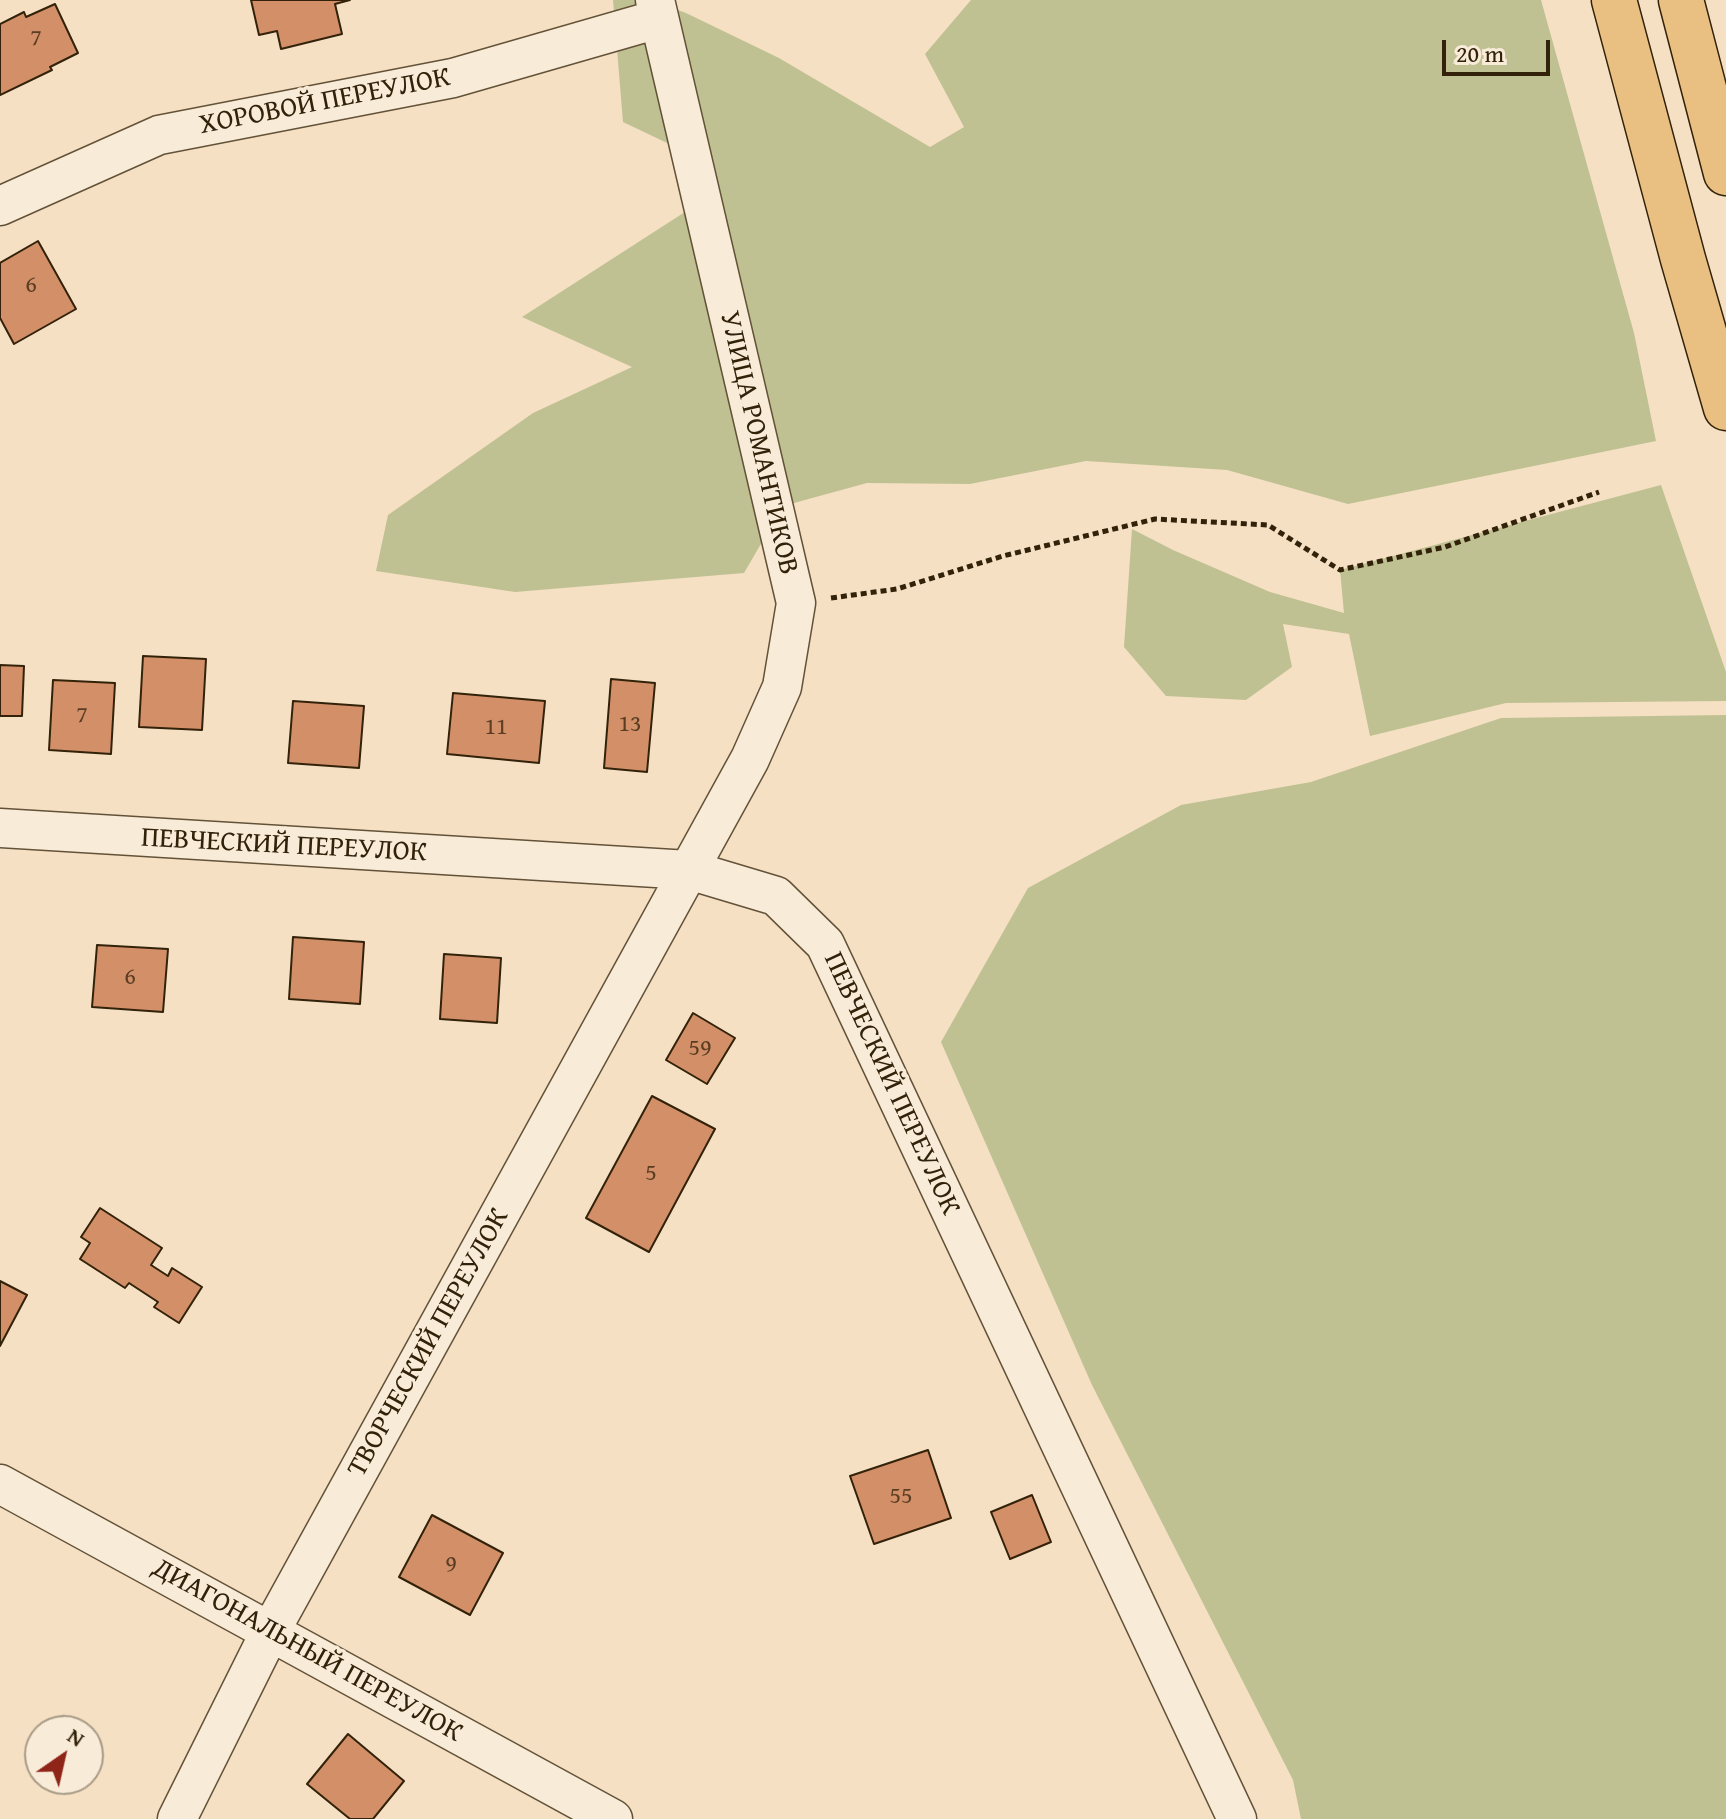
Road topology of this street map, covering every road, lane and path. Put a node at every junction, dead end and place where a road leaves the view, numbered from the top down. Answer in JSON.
{"nodes":[{"id":1,"x":1614,"y":0,"type":"edge"},
{"id":2,"x":1681,"y":0,"type":"edge"},
{"id":3,"x":656,"y":10,"type":"edge"},
{"id":4,"x":1726,"y":173,"type":"edge"},
{"id":5,"x":0,"y":206,"type":"edge"},
{"id":6,"x":1726,"y":408,"type":"edge"},
{"id":7,"x":1599,"y":492,"type":"dead end"},
{"id":8,"x":796,"y":603,"type":"junction"},
{"id":9,"x":0,"y":828,"type":"edge"},
{"id":10,"x":689,"y":870,"type":"junction"},
{"id":11,"x":0,"y":1484,"type":"edge"},
{"id":12,"x":271,"y":1630,"type":"junction"},
{"id":13,"x":177,"y":1819,"type":"edge"},
{"id":14,"x":613,"y":1819,"type":"edge"},
{"id":15,"x":1237,"y":1819,"type":"edge"}],
"edges":[{"from":1,"to":6,"type":"highway"},
{"from":2,"to":4,"type":"highway"},
{"from":3,"to":5,"type":"street","name":"ХОРОВОЙ ПЕРЕУЛОК"},
{"from":3,"to":8,"type":"street","name":"УЛИЦА РОМАНТИКОВ"},
{"from":7,"to":8,"type":"path"},
{"from":8,"to":10,"type":"street","name":"УЛИЦА РОМАНТИКОВ"},
{"from":9,"to":10,"type":"street","name":"ПЕВЧЕСКИЙ ПЕРЕУЛОК"},
{"from":10,"to":12,"type":"street","name":"ТВОРЧЕСКИЙ ПЕРЕУЛОК"},
{"from":10,"to":15,"type":"street","name":"ПЕВЧЕСКИЙ ПЕРЕУЛОК"},
{"from":11,"to":12,"type":"street","name":"ДИАГОНАЛЬНЫЙ ПЕРЕУЛОК"},
{"from":12,"to":13,"type":"street","name":"ТВОРЧЕСКИЙ ПЕРЕУЛОК"},
{"from":12,"to":14,"type":"street","name":"ДИАГОНАЛЬНЫЙ ПЕРЕУЛОК"}]}
